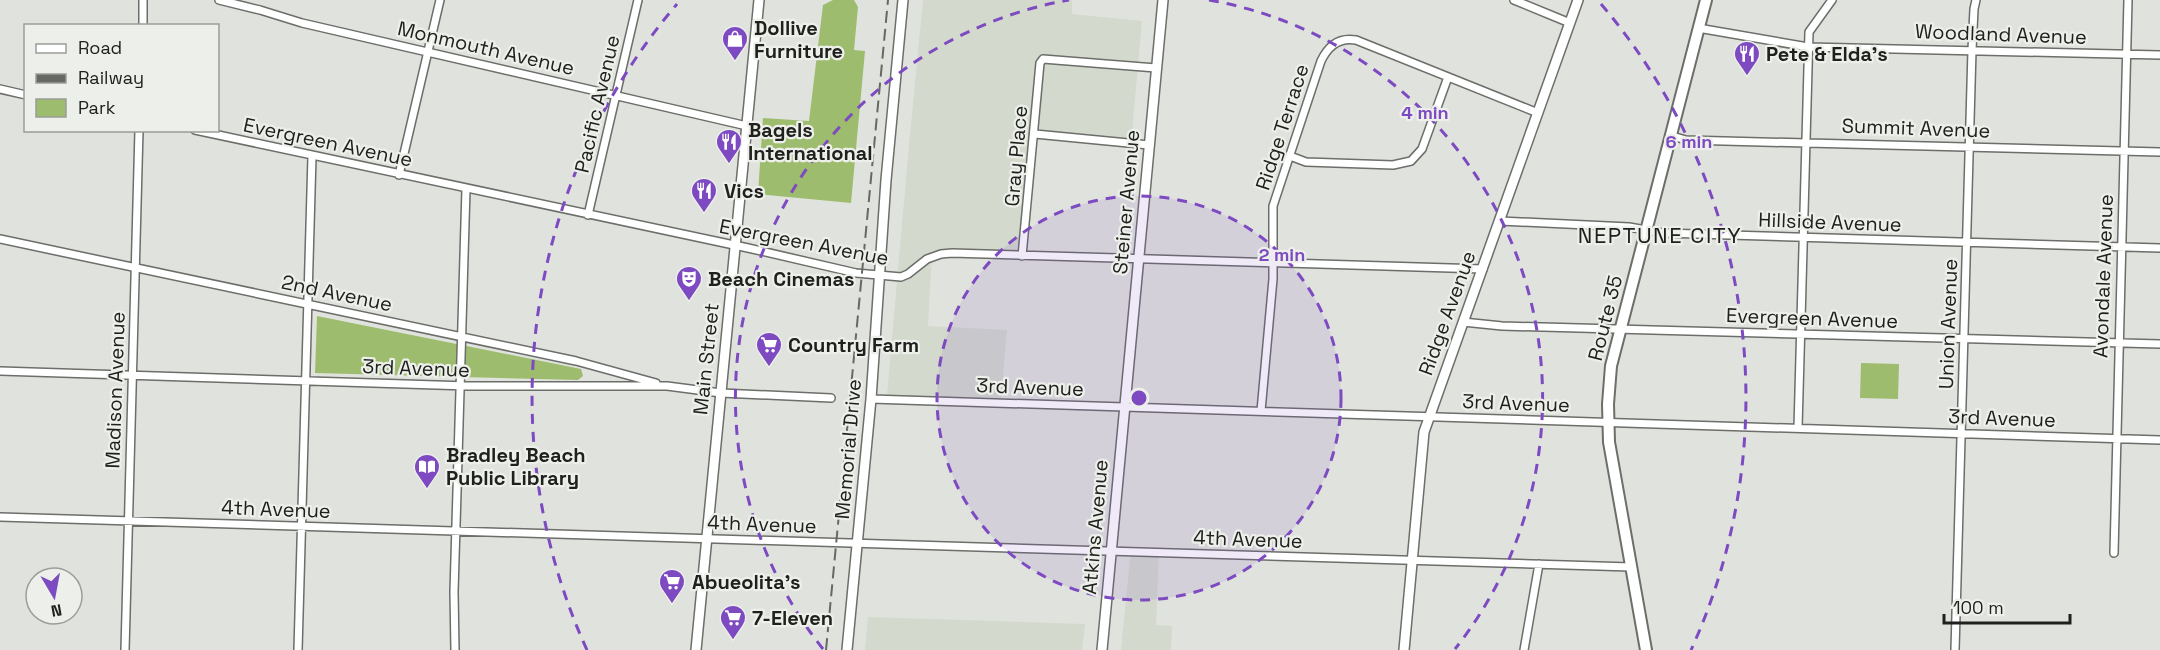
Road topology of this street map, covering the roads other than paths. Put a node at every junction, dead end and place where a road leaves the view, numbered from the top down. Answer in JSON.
{"nodes":[{"id":1,"x":143,"y":0,"type":"edge"},
{"id":2,"x":219,"y":0,"type":"edge"},
{"id":3,"x":440,"y":0,"type":"edge"},
{"id":4,"x":638,"y":0,"type":"edge"},
{"id":5,"x":759,"y":0,"type":"edge"},
{"id":6,"x":903,"y":0,"type":"edge"},
{"id":7,"x":1163,"y":0,"type":"edge"},
{"id":8,"x":1514,"y":0,"type":"edge"},
{"id":9,"x":1578,"y":0,"type":"edge"},
{"id":10,"x":1706,"y":0,"type":"edge"},
{"id":11,"x":1832,"y":0,"type":"edge"},
{"id":12,"x":1976,"y":0,"type":"edge"},
{"id":13,"x":2128,"y":0,"type":"edge"},
{"id":14,"x":1570,"y":23,"type":"junction"},
{"id":15,"x":142,"y":24,"type":"edge"},
{"id":16,"x":1698,"y":28,"type":"junction"},
{"id":17,"x":1809,"y":47,"type":"junction"},
{"id":18,"x":1972,"y":50,"type":"junction"},
{"id":19,"x":428,"y":52,"type":"junction"},
{"id":20,"x":2126,"y":54,"type":"junction"},
{"id":21,"x":2160,"y":55,"type":"edge"},
{"id":22,"x":1156,"y":68,"type":"junction"},
{"id":23,"x":1448,"y":77,"type":"junction"},
{"id":24,"x":0,"y":89,"type":"edge"},
{"id":25,"x":24,"y":94,"type":"edge"},
{"id":26,"x":616,"y":95,"type":"junction"},
{"id":27,"x":1538,"y":113,"type":"junction"},
{"id":28,"x":747,"y":126,"type":"junction"},
{"id":29,"x":139,"y":132,"type":"edge"},
{"id":30,"x":204,"y":132,"type":"edge"},
{"id":31,"x":1035,"y":134,"type":"junction"},
{"id":32,"x":1672,"y":136,"type":"junction"},
{"id":33,"x":1806,"y":142,"type":"junction"},
{"id":34,"x":1149,"y":145,"type":"junction"},
{"id":35,"x":1970,"y":146,"type":"junction"},
{"id":36,"x":2123,"y":151,"type":"junction"},
{"id":37,"x":2160,"y":152,"type":"edge"},
{"id":38,"x":312,"y":156,"type":"junction"},
{"id":39,"x":1290,"y":156,"type":"junction"},
{"id":40,"x":399,"y":175,"type":"junction"},
{"id":41,"x":466,"y":189,"type":"junction"},
{"id":42,"x":588,"y":215,"type":"junction"},
{"id":43,"x":1500,"y":221,"type":"junction"},
{"id":44,"x":1646,"y":231,"type":"junction"},
{"id":45,"x":1803,"y":237,"type":"junction"},
{"id":46,"x":0,"y":238,"type":"edge"},
{"id":47,"x":1966,"y":243,"type":"junction"},
{"id":48,"x":735,"y":245,"type":"junction"},
{"id":49,"x":2121,"y":247,"type":"junction"},
{"id":50,"x":2160,"y":248,"type":"edge"},
{"id":51,"x":1022,"y":256,"type":"junction"},
{"id":52,"x":1138,"y":259,"type":"junction"},
{"id":53,"x":1273,"y":263,"type":"junction"},
{"id":54,"x":136,"y":267,"type":"junction"},
{"id":55,"x":1483,"y":269,"type":"junction"},
{"id":56,"x":879,"y":276,"type":"junction"},
{"id":57,"x":308,"y":304,"type":"junction"},
{"id":58,"x":1463,"y":322,"type":"junction"},
{"id":59,"x":1620,"y":329,"type":"junction"},
{"id":60,"x":1800,"y":334,"type":"junction"},
{"id":61,"x":461,"y":336,"type":"junction"},
{"id":62,"x":1964,"y":339,"type":"junction"},
{"id":63,"x":2118,"y":343,"type":"junction"},
{"id":64,"x":2160,"y":344,"type":"edge"},
{"id":65,"x":0,"y":371,"type":"edge"},
{"id":66,"x":132,"y":375,"type":"junction"},
{"id":67,"x":306,"y":381,"type":"junction"},
{"id":68,"x":460,"y":386,"type":"junction"},
{"id":69,"x":667,"y":386,"type":"junction"},
{"id":70,"x":721,"y":393,"type":"junction"},
{"id":71,"x":831,"y":398,"type":"dead end"},
{"id":72,"x":871,"y":399,"type":"junction"},
{"id":73,"x":1124,"y":407,"type":"junction"},
{"id":74,"x":1261,"y":411,"type":"junction"},
{"id":75,"x":1430,"y":416,"type":"junction"},
{"id":76,"x":1608,"y":422,"type":"junction"},
{"id":77,"x":1798,"y":428,"type":"junction"},
{"id":78,"x":1961,"y":433,"type":"junction"},
{"id":79,"x":2115,"y":438,"type":"junction"},
{"id":80,"x":2160,"y":440,"type":"edge"},
{"id":81,"x":0,"y":517,"type":"edge"},
{"id":82,"x":128,"y":521,"type":"junction"},
{"id":83,"x":302,"y":527,"type":"junction"},
{"id":84,"x":455,"y":531,"type":"junction"},
{"id":85,"x":707,"y":539,"type":"junction"},
{"id":86,"x":857,"y":543,"type":"junction"},
{"id":87,"x":1110,"y":551,"type":"junction"},
{"id":88,"x":2114,"y":553,"type":"dead end"},
{"id":89,"x":1412,"y":560,"type":"junction"},
{"id":90,"x":1539,"y":564,"type":"junction"},
{"id":91,"x":1631,"y":567,"type":"junction"},
{"id":92,"x":125,"y":650,"type":"edge"},
{"id":93,"x":298,"y":650,"type":"edge"},
{"id":94,"x":455,"y":650,"type":"edge"},
{"id":95,"x":696,"y":650,"type":"edge"},
{"id":96,"x":847,"y":650,"type":"edge"},
{"id":97,"x":1102,"y":650,"type":"edge"},
{"id":98,"x":1404,"y":650,"type":"edge"},
{"id":99,"x":1524,"y":650,"type":"edge"},
{"id":100,"x":1646,"y":650,"type":"edge"},
{"id":101,"x":1955,"y":650,"type":"edge"}],
"edges":[{"from":1,"to":15,"type":"street"},
{"from":2,"to":19,"type":"street","name":"Monmouth Avenue"},
{"from":3,"to":19,"type":"street"},
{"from":4,"to":26,"type":"street","name":"Pacific Avenue"},
{"from":5,"to":28,"type":"street","name":"Main Street"},
{"from":6,"to":56,"type":"street","name":"Memorial Drive"},
{"from":7,"to":22,"type":"street","name":"Steiner Avenue"},
{"from":8,"to":14,"type":"street"},
{"from":9,"to":14,"type":"street","name":"Ridge Avenue"},
{"from":10,"to":16,"type":"main road","name":"Route 35"},
{"from":11,"to":17,"type":"street"},
{"from":12,"to":18,"type":"street","name":"Union Avenue"},
{"from":13,"to":20,"type":"street","name":"Avondale Avenue"},
{"from":14,"to":27,"type":"street","name":"Ridge Avenue"},
{"from":16,"to":17,"type":"street","name":"Woodland Avenue"},
{"from":16,"to":32,"type":"main road","name":"Route 35"},
{"from":17,"to":18,"type":"street","name":"Woodland Avenue"},
{"from":17,"to":33,"type":"street"},
{"from":18,"to":20,"type":"street","name":"Woodland Avenue"},
{"from":18,"to":35,"type":"street","name":"Union Avenue"},
{"from":19,"to":26,"type":"street","name":"Monmouth Avenue"},
{"from":19,"to":40,"type":"street"},
{"from":20,"to":21,"type":"street","name":"Woodland Avenue"},
{"from":20,"to":36,"type":"street","name":"Avondale Avenue"},
{"from":22,"to":31,"type":"street","name":"Gray Place"},
{"from":22,"to":34,"type":"street","name":"Steiner Avenue"},
{"from":23,"to":27,"type":"street","name":"Ridge Terrace"},
{"from":23,"to":39,"type":"street"},
{"from":23,"to":39,"type":"street","name":"Ridge Terrace"},
{"from":24,"to":25,"type":"street"},
{"from":26,"to":28,"type":"street","name":"Monmouth Avenue"},
{"from":26,"to":42,"type":"street","name":"Pacific Avenue"},
{"from":27,"to":43,"type":"street","name":"Ridge Avenue"},
{"from":28,"to":48,"type":"street","name":"Main Street"},
{"from":29,"to":54,"type":"street","name":"Madison Avenue"},
{"from":30,"to":38,"type":"street","name":"Evergreen Avenue"},
{"from":31,"to":34,"type":"street"},
{"from":31,"to":51,"type":"street","name":"Gray Place"},
{"from":32,"to":33,"type":"street","name":"Summit Avenue"},
{"from":32,"to":44,"type":"main road","name":"Route 35"},
{"from":33,"to":35,"type":"street","name":"Summit Avenue"},
{"from":33,"to":45,"type":"street"},
{"from":34,"to":52,"type":"street","name":"Steiner Avenue"},
{"from":35,"to":36,"type":"street","name":"Summit Avenue"},
{"from":35,"to":47,"type":"street","name":"Union Avenue"},
{"from":36,"to":37,"type":"street","name":"Summit Avenue"},
{"from":36,"to":49,"type":"street","name":"Avondale Avenue"},
{"from":38,"to":40,"type":"street","name":"Evergreen Avenue"},
{"from":38,"to":57,"type":"street"},
{"from":39,"to":53,"type":"street","name":"Ridge Terrace"},
{"from":40,"to":41,"type":"street","name":"Evergreen Avenue"},
{"from":41,"to":42,"type":"street","name":"Evergreen Avenue"},
{"from":41,"to":61,"type":"street"},
{"from":42,"to":48,"type":"street","name":"Evergreen Avenue"},
{"from":43,"to":44,"type":"street","name":"Hillside Avenue"},
{"from":43,"to":55,"type":"street","name":"Ridge Avenue"},
{"from":44,"to":45,"type":"street","name":"Hillside Avenue"},
{"from":44,"to":59,"type":"main road","name":"Route 35"},
{"from":45,"to":47,"type":"street","name":"Hillside Avenue"},
{"from":45,"to":60,"type":"street"},
{"from":46,"to":54,"type":"street","name":"2nd Avenue"},
{"from":47,"to":49,"type":"street","name":"Hillside Avenue"},
{"from":47,"to":62,"type":"street","name":"Union Avenue"},
{"from":48,"to":56,"type":"street","name":"Evergreen Avenue"},
{"from":48,"to":70,"type":"street","name":"Main Street"},
{"from":49,"to":50,"type":"street","name":"Hillside Avenue"},
{"from":49,"to":63,"type":"street","name":"Avondale Avenue"},
{"from":51,"to":52,"type":"street","name":"Evergreen Avenue"},
{"from":51,"to":56,"type":"street","name":"Evergreen Avenue"},
{"from":52,"to":53,"type":"street","name":"Evergreen Avenue"},
{"from":52,"to":73,"type":"street","name":"Steiner Avenue"},
{"from":53,"to":55,"type":"street","name":"Evergreen Avenue"},
{"from":53,"to":74,"type":"street","name":"Ridge Terrace"},
{"from":54,"to":57,"type":"street","name":"2nd Avenue"},
{"from":54,"to":66,"type":"street","name":"Madison Avenue"},
{"from":55,"to":58,"type":"street","name":"Ridge Avenue"},
{"from":56,"to":72,"type":"street","name":"Memorial Drive"},
{"from":57,"to":61,"type":"street","name":"2nd Avenue"},
{"from":57,"to":67,"type":"street"},
{"from":58,"to":59,"type":"street","name":"Evergreen Avenue"},
{"from":58,"to":75,"type":"street","name":"Ridge Avenue"},
{"from":59,"to":60,"type":"street","name":"Evergreen Avenue"},
{"from":59,"to":76,"type":"main road","name":"Route 35"},
{"from":60,"to":62,"type":"street","name":"Evergreen Avenue"},
{"from":60,"to":77,"type":"street"},
{"from":61,"to":68,"type":"street"},
{"from":61,"to":69,"type":"street","name":"2nd Avenue"},
{"from":62,"to":63,"type":"street","name":"Evergreen Avenue"},
{"from":62,"to":78,"type":"street","name":"Union Avenue"},
{"from":63,"to":64,"type":"street","name":"Evergreen Avenue"},
{"from":63,"to":79,"type":"street","name":"Avondale Avenue"},
{"from":65,"to":66,"type":"street","name":"3rd Avenue"},
{"from":66,"to":67,"type":"street","name":"3rd Avenue"},
{"from":66,"to":82,"type":"street","name":"Madison Avenue"},
{"from":67,"to":68,"type":"street","name":"3rd Avenue"},
{"from":67,"to":83,"type":"street"},
{"from":68,"to":69,"type":"street","name":"3rd Avenue"},
{"from":68,"to":84,"type":"street"},
{"from":69,"to":70,"type":"street","name":"3rd Avenue"},
{"from":70,"to":71,"type":"street","name":"3rd Avenue"},
{"from":70,"to":85,"type":"street","name":"Main Street"},
{"from":72,"to":73,"type":"street","name":"3rd Avenue"},
{"from":72,"to":86,"type":"street","name":"Memorial Drive"},
{"from":73,"to":74,"type":"street","name":"3rd Avenue"},
{"from":73,"to":87,"type":"street","name":"Atkins Avenue"},
{"from":74,"to":75,"type":"street","name":"3rd Avenue"},
{"from":75,"to":76,"type":"street","name":"3rd Avenue"},
{"from":75,"to":89,"type":"street","name":"Ridge Avenue"},
{"from":76,"to":77,"type":"street","name":"3rd Avenue"},
{"from":76,"to":91,"type":"main road","name":"Route 35"},
{"from":77,"to":78,"type":"street","name":"3rd Avenue"},
{"from":78,"to":79,"type":"street","name":"3rd Avenue"},
{"from":78,"to":101,"type":"street","name":"Union Avenue"},
{"from":79,"to":80,"type":"street","name":"3rd Avenue"},
{"from":79,"to":88,"type":"street","name":"Avondale Avenue"},
{"from":81,"to":82,"type":"street","name":"4th Avenue"},
{"from":82,"to":83,"type":"street","name":"4th Avenue"},
{"from":82,"to":92,"type":"street","name":"Madison Avenue"},
{"from":83,"to":84,"type":"street","name":"4th Avenue"},
{"from":83,"to":93,"type":"street"},
{"from":84,"to":85,"type":"street","name":"4th Avenue"},
{"from":84,"to":94,"type":"street"},
{"from":85,"to":86,"type":"street","name":"4th Avenue"},
{"from":85,"to":95,"type":"street","name":"Main Street"},
{"from":86,"to":87,"type":"street","name":"4th Avenue"},
{"from":86,"to":96,"type":"street","name":"Memorial Drive"},
{"from":87,"to":89,"type":"street","name":"4th Avenue"},
{"from":87,"to":97,"type":"street","name":"Atkins Avenue"},
{"from":89,"to":90,"type":"street","name":"4th Avenue"},
{"from":89,"to":98,"type":"street","name":"Ridge Avenue"},
{"from":90,"to":91,"type":"street","name":"4th Avenue"},
{"from":90,"to":99,"type":"street"},
{"from":91,"to":100,"type":"main road","name":"Route 35"}]}
